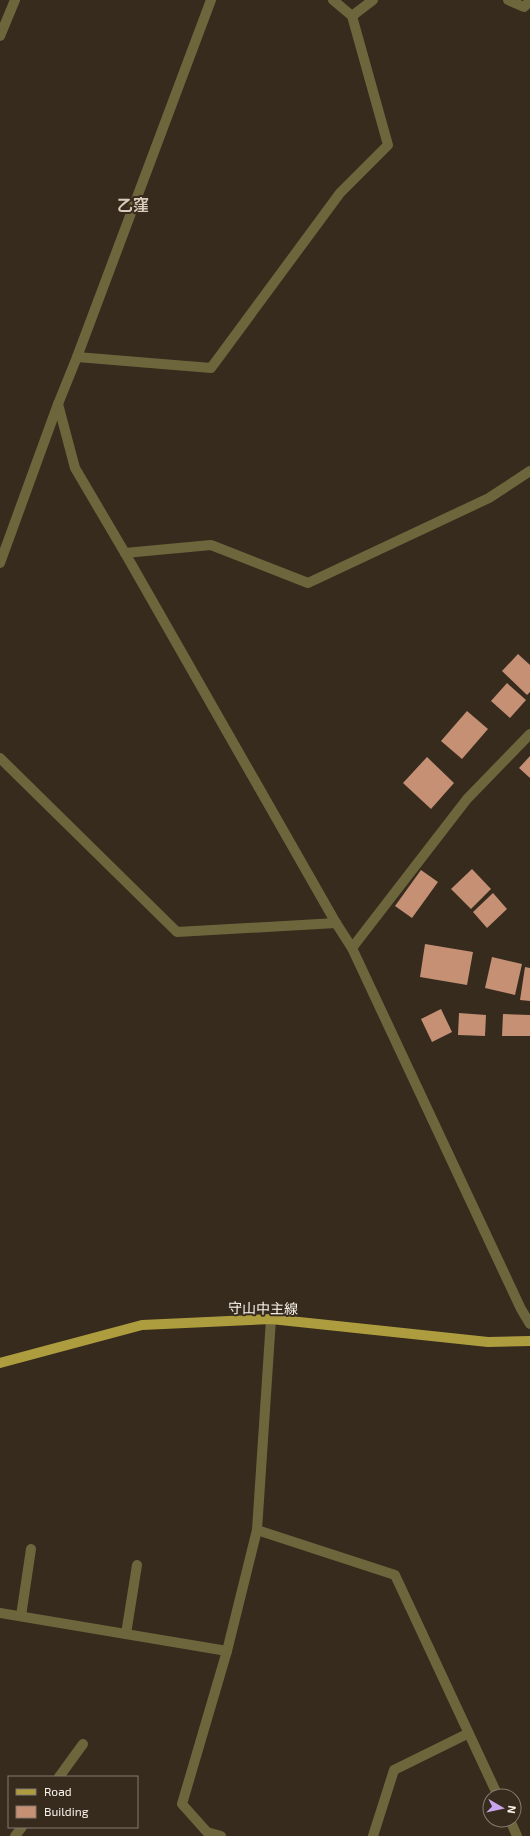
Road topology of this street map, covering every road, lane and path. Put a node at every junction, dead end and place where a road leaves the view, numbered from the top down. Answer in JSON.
{"nodes":[{"id":1,"x":15,"y":0,"type":"edge"},
{"id":2,"x":211,"y":0,"type":"edge"},
{"id":3,"x":333,"y":0,"type":"edge"},
{"id":4,"x":373,"y":0,"type":"edge"},
{"id":5,"x":508,"y":0,"type":"edge"},
{"id":6,"x":528,"y":8,"type":"edge"},
{"id":7,"x":352,"y":16,"type":"junction"},
{"id":8,"x":0,"y":36,"type":"edge"},
{"id":9,"x":77,"y":357,"type":"junction"},
{"id":10,"x":58,"y":404,"type":"junction"},
{"id":11,"x":530,"y":471,"type":"edge"},
{"id":12,"x":125,"y":553,"type":"junction"},
{"id":13,"x":0,"y":563,"type":"edge"},
{"id":14,"x":530,"y":734,"type":"edge"},
{"id":15,"x":0,"y":758,"type":"edge"},
{"id":16,"x":336,"y":923,"type":"junction"},
{"id":17,"x":352,"y":948,"type":"junction"},
{"id":18,"x":271,"y":1319,"type":"junction"},
{"id":19,"x":530,"y":1324,"type":"edge"},
{"id":20,"x":530,"y":1341,"type":"edge"},
{"id":21,"x":0,"y":1363,"type":"edge"},
{"id":22,"x":257,"y":1530,"type":"junction"},
{"id":23,"x":31,"y":1549,"type":"dead end"},
{"id":24,"x":136,"y":1565,"type":"dead end"},
{"id":25,"x":0,"y":1613,"type":"edge"},
{"id":26,"x":21,"y":1616,"type":"junction"},
{"id":27,"x":126,"y":1634,"type":"junction"},
{"id":28,"x":227,"y":1651,"type":"junction"},
{"id":29,"x":468,"y":1734,"type":"junction"},
{"id":30,"x":83,"y":1744,"type":"dead end"},
{"id":31,"x":60,"y":1776,"type":"edge"},
{"id":32,"x":494,"y":1788,"type":"edge"},
{"id":33,"x":21,"y":1828,"type":"edge"},
{"id":34,"x":15,"y":1836,"type":"edge"},
{"id":35,"x":221,"y":1836,"type":"edge"},
{"id":36,"x":373,"y":1836,"type":"edge"}],
"edges":[{"from":1,"to":8,"type":"street"},
{"from":2,"to":9,"type":"street"},
{"from":3,"to":7,"type":"street"},
{"from":4,"to":7,"type":"street"},
{"from":5,"to":6,"type":"street"},
{"from":7,"to":9,"type":"street"},
{"from":9,"to":10,"type":"street"},
{"from":10,"to":12,"type":"street"},
{"from":10,"to":13,"type":"street"},
{"from":11,"to":12,"type":"street"},
{"from":12,"to":16,"type":"street"},
{"from":14,"to":17,"type":"street"},
{"from":15,"to":16,"type":"street"},
{"from":16,"to":17,"type":"street"},
{"from":17,"to":19,"type":"street"},
{"from":18,"to":20,"type":"main road","name":"守山中主線"},
{"from":18,"to":21,"type":"main road","name":"守山中主線"},
{"from":18,"to":22,"type":"street"},
{"from":22,"to":28,"type":"street"},
{"from":22,"to":29,"type":"street"},
{"from":23,"to":26,"type":"street"},
{"from":24,"to":27,"type":"street"},
{"from":25,"to":26,"type":"street"},
{"from":26,"to":27,"type":"street"},
{"from":27,"to":28,"type":"street"},
{"from":28,"to":35,"type":"street"},
{"from":29,"to":32,"type":"street"},
{"from":29,"to":36,"type":"street"},
{"from":30,"to":31,"type":"street"},
{"from":33,"to":34,"type":"street"}]}
